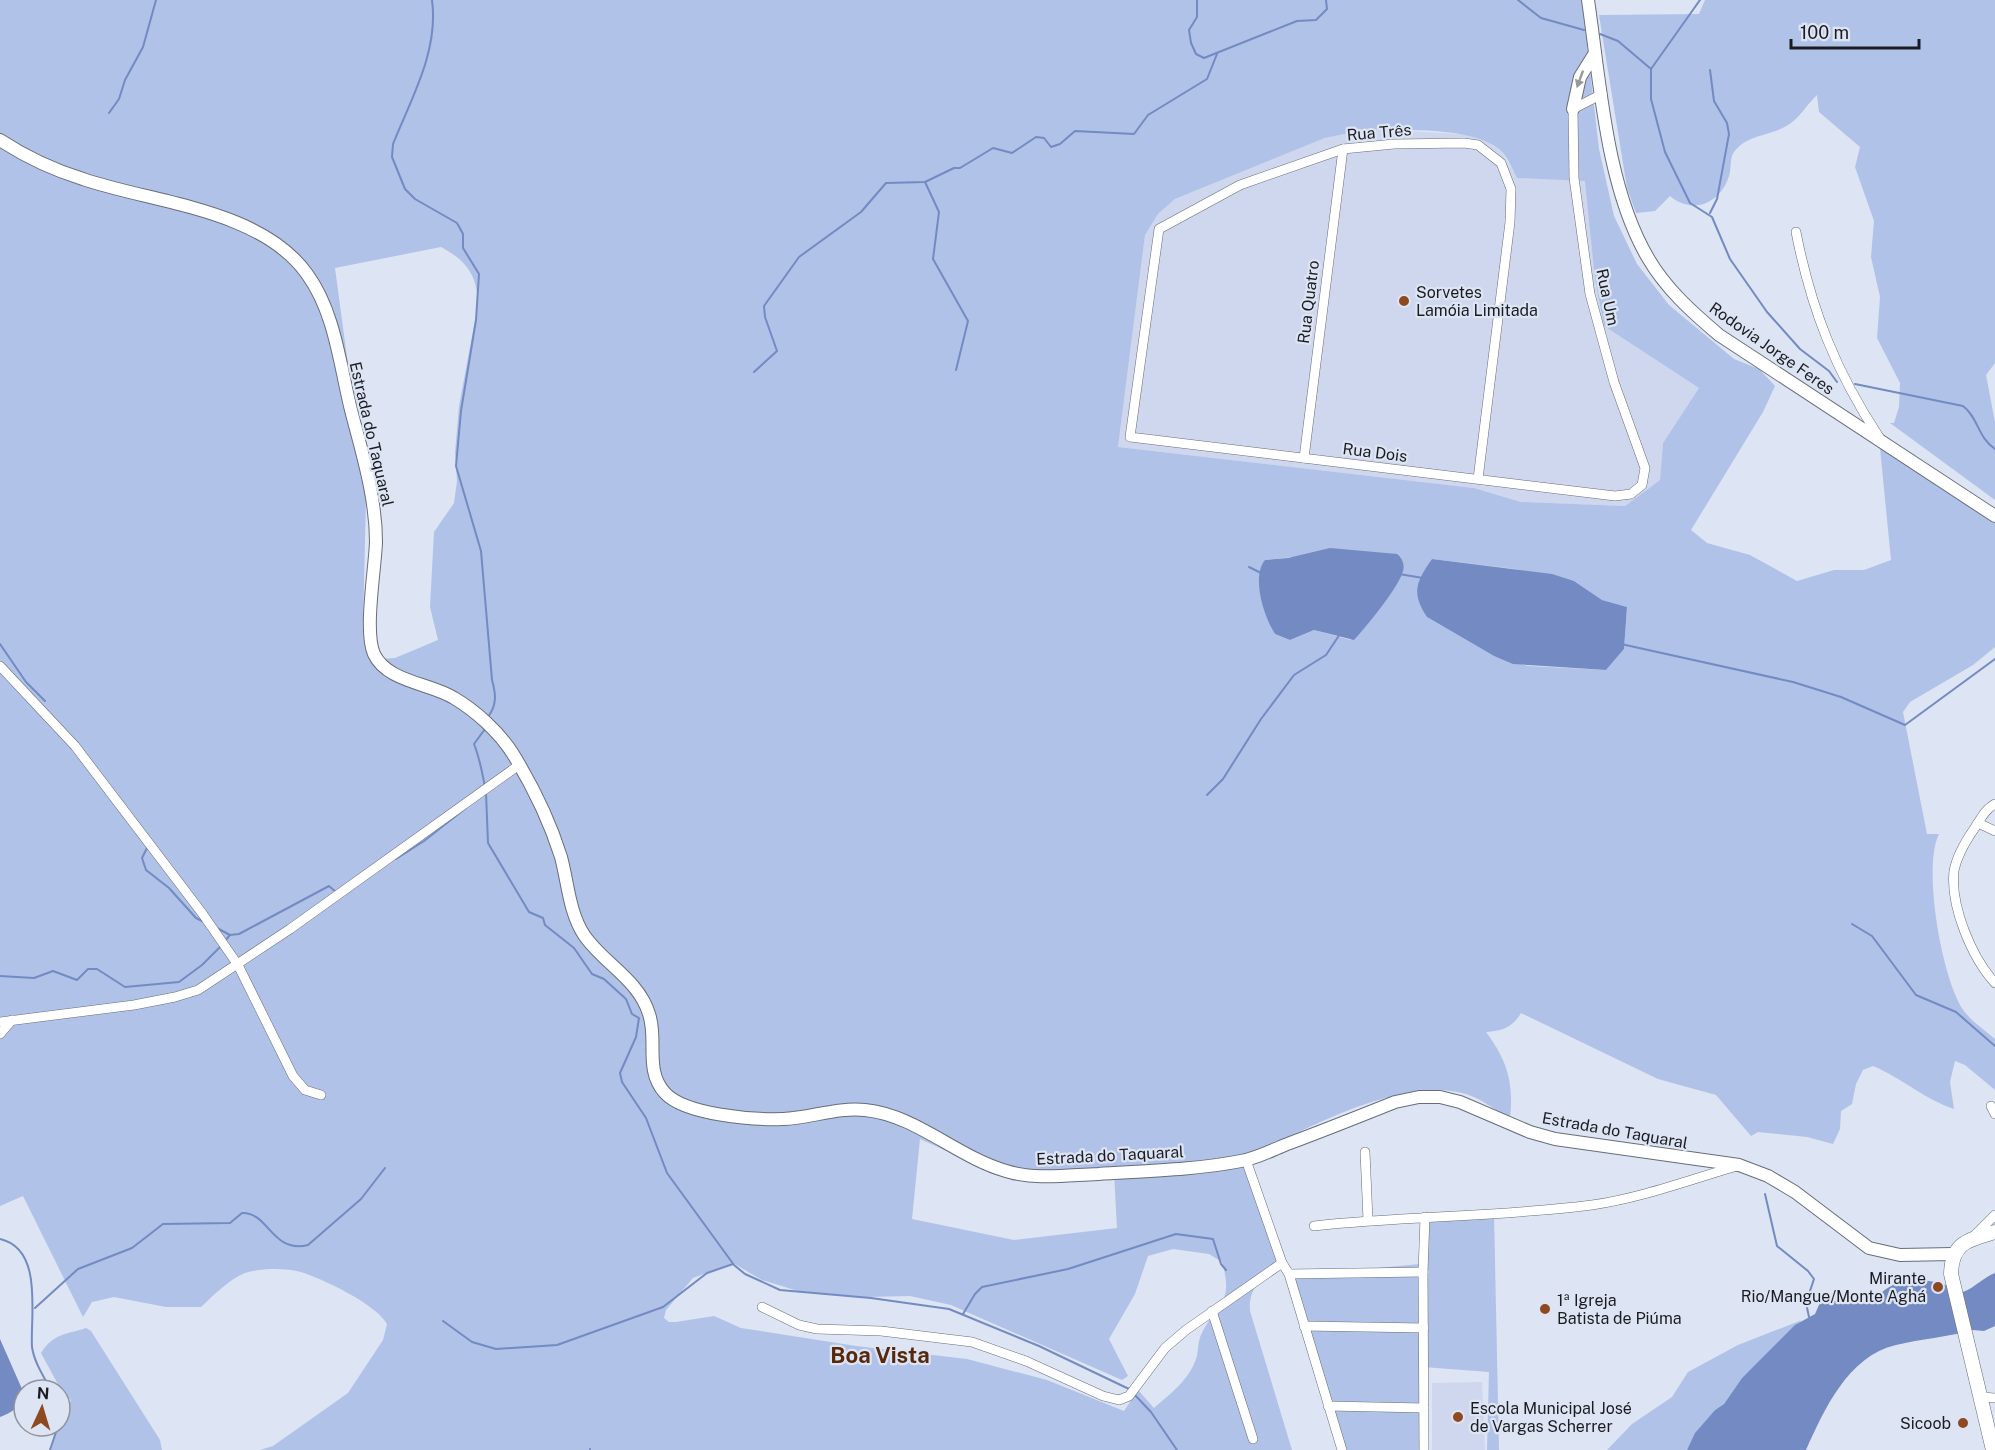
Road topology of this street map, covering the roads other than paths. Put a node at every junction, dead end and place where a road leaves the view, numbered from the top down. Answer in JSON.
{"nodes":[{"id":1,"x":1587,"y":2,"type":"edge"},
{"id":2,"x":1595,"y":53,"type":"junction"},
{"id":3,"x":1602,"y":94,"type":"junction"},
{"id":4,"x":1573,"y":109,"type":"junction"},
{"id":5,"x":0,"y":140,"type":"edge"},
{"id":6,"x":1343,"y":149,"type":"junction"},
{"id":7,"x":1796,"y":232,"type":"dead end"},
{"id":8,"x":1130,"y":437,"type":"joint"},
{"id":9,"x":1881,"y":442,"type":"junction"},
{"id":10,"x":1304,"y":458,"type":"junction"},
{"id":11,"x":1478,"y":479,"type":"junction"},
{"id":12,"x":1616,"y":496,"type":"joint"},
{"id":13,"x":1995,"y":516,"type":"edge"},
{"id":14,"x":0,"y":666,"type":"edge"},
{"id":15,"x":519,"y":765,"type":"junction"},
{"id":16,"x":1995,"y":804,"type":"edge"},
{"id":17,"x":1978,"y":823,"type":"junction"},
{"id":18,"x":1995,"y":831,"type":"edge"},
{"id":19,"x":238,"y":965,"type":"junction"},
{"id":20,"x":1995,"y":983,"type":"edge"},
{"id":21,"x":12,"y":1020,"type":"junction"},
{"id":22,"x":0,"y":1022,"type":"edge"},
{"id":23,"x":0,"y":1034,"type":"edge"},
{"id":24,"x":321,"y":1095,"type":"dead end"},
{"id":25,"x":1365,"y":1152,"type":"dead end"},
{"id":26,"x":1246,"y":1160,"type":"junction"},
{"id":27,"x":1739,"y":1165,"type":"junction"},
{"id":28,"x":1995,"y":1215,"type":"edge"},
{"id":29,"x":1425,"y":1217,"type":"junction"},
{"id":30,"x":1368,"y":1220,"type":"junction"},
{"id":31,"x":1314,"y":1226,"type":"dead end"},
{"id":32,"x":1995,"y":1232,"type":"edge"},
{"id":33,"x":1971,"y":1240,"type":"junction"},
{"id":34,"x":1953,"y":1254,"type":"junction"},
{"id":35,"x":1282,"y":1263,"type":"junction"},
{"id":36,"x":1423,"y":1272,"type":"junction"},
{"id":37,"x":1289,"y":1274,"type":"junction"},
{"id":38,"x":762,"y":1307,"type":"dead end"},
{"id":39,"x":1212,"y":1311,"type":"junction"},
{"id":40,"x":1304,"y":1326,"type":"junction"},
{"id":41,"x":1424,"y":1328,"type":"junction"},
{"id":42,"x":1989,"y":1397,"type":"edge"},
{"id":43,"x":1328,"y":1406,"type":"junction"},
{"id":44,"x":1424,"y":1408,"type":"junction"},
{"id":45,"x":1990,"y":1412,"type":"edge"},
{"id":46,"x":1253,"y":1439,"type":"dead end"},
{"id":47,"x":1342,"y":1450,"type":"edge"},
{"id":48,"x":1424,"y":1450,"type":"edge"},
{"id":49,"x":1993,"y":1450,"type":"edge"}],
"edges":[{"from":1,"to":2,"type":"street","name":"Rodovia Jorge Feres"},
{"from":2,"to":3,"type":"street","name":"Rodovia Jorge Feres"},
{"from":2,"to":4,"type":"street","one_way":true},
{"from":3,"to":4,"type":"street"},
{"from":3,"to":9,"type":"street","name":"Rodovia Jorge Feres"},
{"from":4,"to":12,"type":"street","name":"Rua Um"},
{"from":5,"to":15,"type":"street","name":"Estrada do Taquaral"},
{"from":6,"to":8,"type":"street","name":"Rua Três"},
{"from":6,"to":10,"type":"street","name":"Rua Quatro"},
{"from":6,"to":11,"type":"street","name":"Rua Três"},
{"from":7,"to":9,"type":"street"},
{"from":8,"to":10,"type":"street","name":"Rua Dois"},
{"from":9,"to":13,"type":"street","name":"Rodovia Jorge Feres"},
{"from":10,"to":11,"type":"street","name":"Rua Dois"},
{"from":11,"to":12,"type":"street","name":"Rua Dois"},
{"from":14,"to":19,"type":"street"},
{"from":15,"to":19,"type":"street"},
{"from":15,"to":26,"type":"street","name":"Estrada do Taquaral"},
{"from":16,"to":17,"type":"street"},
{"from":17,"to":18,"type":"street"},
{"from":17,"to":20,"type":"street"},
{"from":19,"to":21,"type":"street"},
{"from":19,"to":24,"type":"street"},
{"from":21,"to":22,"type":"street"},
{"from":21,"to":23,"type":"street"},
{"from":25,"to":30,"type":"street"},
{"from":26,"to":27,"type":"street","name":"Estrada do Taquaral"},
{"from":26,"to":35,"type":"street"},
{"from":27,"to":29,"type":"street"},
{"from":27,"to":34,"type":"street","name":"Estrada do Taquaral"},
{"from":28,"to":33,"type":"street"},
{"from":29,"to":30,"type":"street"},
{"from":29,"to":36,"type":"street"},
{"from":30,"to":31,"type":"street"},
{"from":32,"to":33,"type":"main road"},
{"from":33,"to":34,"type":"main road"},
{"from":34,"to":42,"type":"main road"},
{"from":35,"to":37,"type":"street"},
{"from":35,"to":39,"type":"street"},
{"from":36,"to":37,"type":"street"},
{"from":36,"to":41,"type":"street"},
{"from":37,"to":40,"type":"street"},
{"from":38,"to":39,"type":"street"},
{"from":39,"to":46,"type":"street"},
{"from":40,"to":41,"type":"street"},
{"from":40,"to":43,"type":"street"},
{"from":41,"to":44,"type":"street"},
{"from":42,"to":45,"type":"main road"},
{"from":43,"to":44,"type":"street"},
{"from":43,"to":47,"type":"street"},
{"from":44,"to":48,"type":"street"},
{"from":45,"to":49,"type":"main road"}]}
